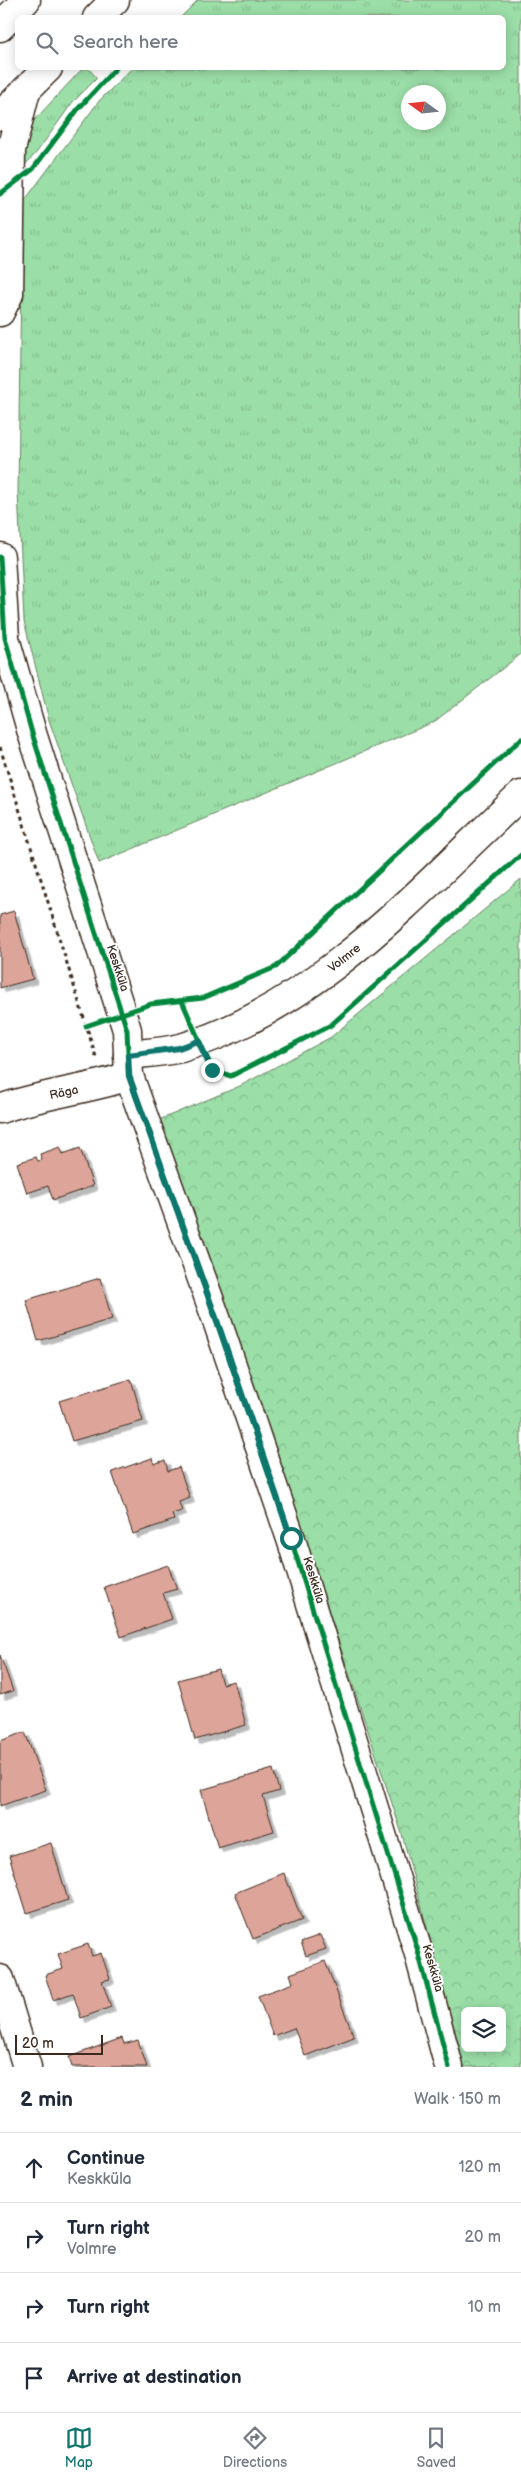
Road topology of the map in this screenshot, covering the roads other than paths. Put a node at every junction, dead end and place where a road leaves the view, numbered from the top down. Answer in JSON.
{"nodes":[{"id":1,"x":115,"y":0,"type":"edge"},
{"id":2,"x":100,"y":15,"type":"edge"},
{"id":3,"x":46,"y":70,"type":"edge"},
{"id":4,"x":26,"y":90,"type":"junction"},
{"id":5,"x":0,"y":116,"type":"edge"},
{"id":6,"x":0,"y":312,"type":"edge"},
{"id":7,"x":0,"y":556,"type":"edge"},
{"id":8,"x":521,"y":796,"type":"edge"},
{"id":9,"x":121,"y":1072,"type":"junction"},
{"id":10,"x":0,"y":1109,"type":"edge"},
{"id":11,"x":0,"y":1979,"type":"edge"},
{"id":12,"x":27,"y":2067,"type":"edge"},
{"id":13,"x":449,"y":2067,"type":"edge"}],
"edges":[{"from":1,"to":2,"type":"street"},
{"from":3,"to":4,"type":"street"},
{"from":4,"to":5,"type":"street"},
{"from":4,"to":6,"type":"street"},
{"from":7,"to":9,"type":"street","name":"Keskküla"},
{"from":8,"to":9,"type":"street","name":"Volmre"},
{"from":9,"to":10,"type":"street","name":"Räga"},
{"from":9,"to":13,"type":"street","name":"Keskküla"},
{"from":11,"to":12,"type":"street"}]}
